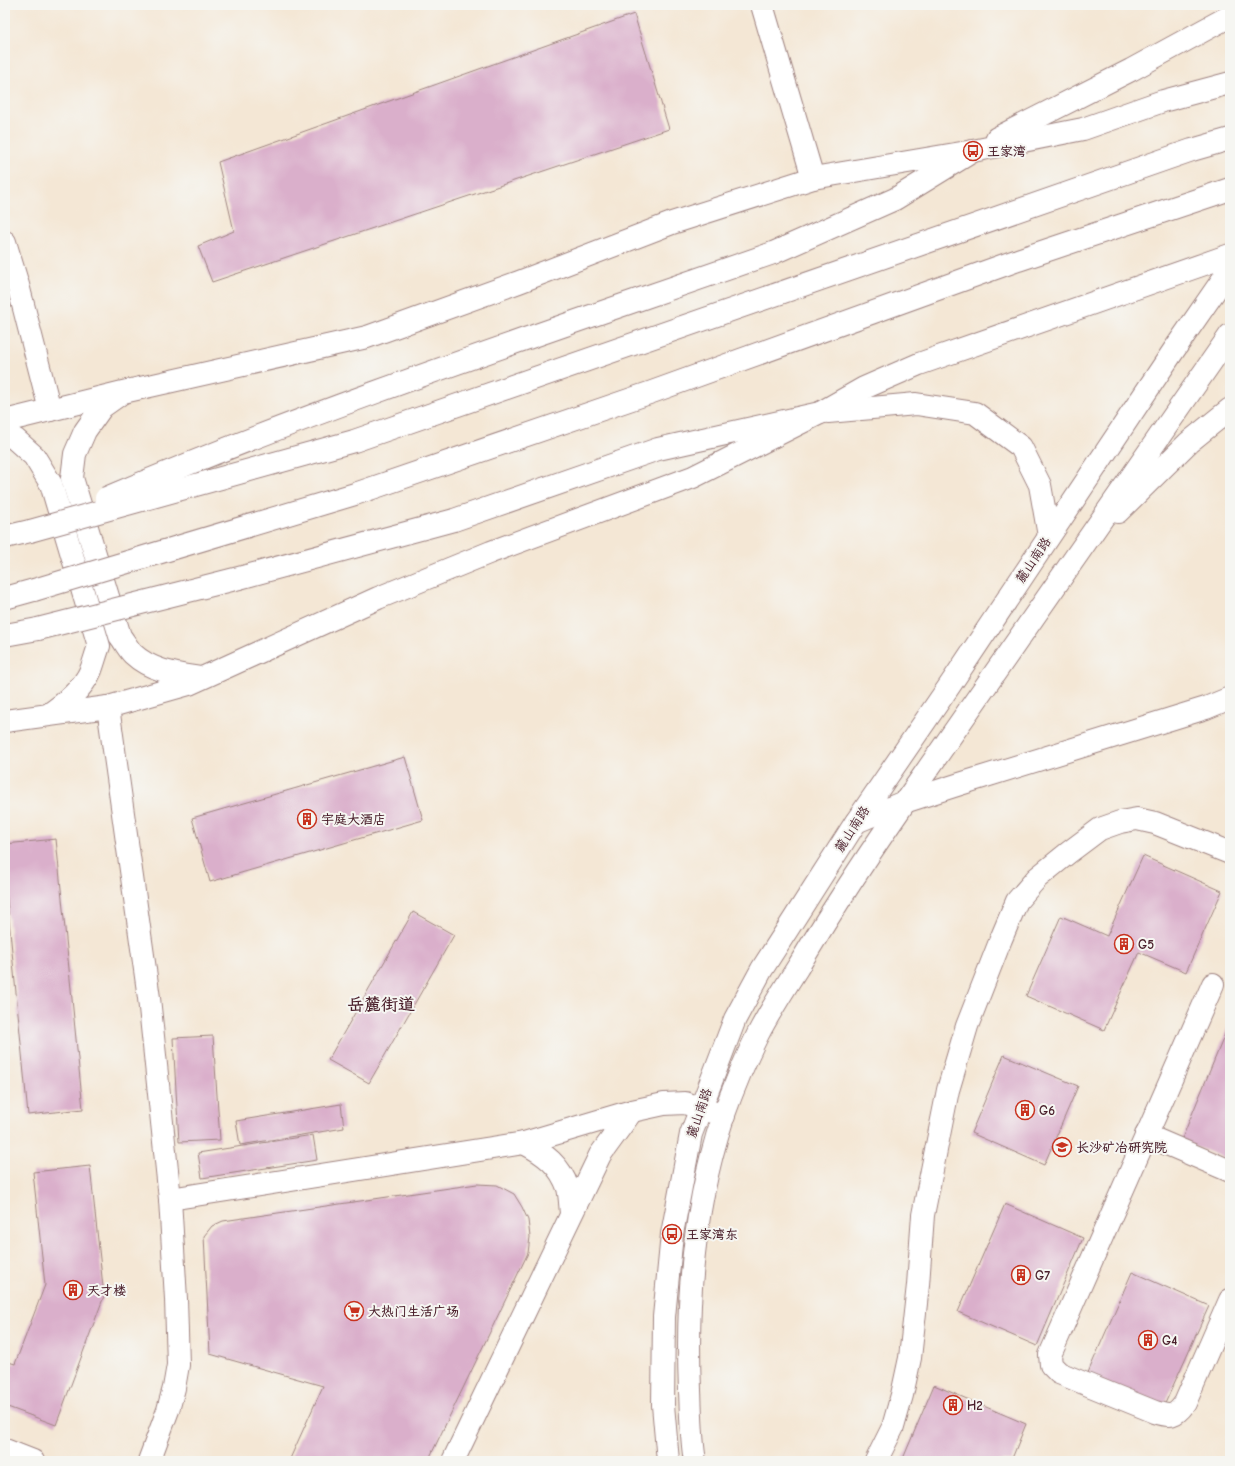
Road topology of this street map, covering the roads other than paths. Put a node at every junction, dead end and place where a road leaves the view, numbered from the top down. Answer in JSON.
{"nodes":[{"id":1,"x":762,"y":5,"type":"edge"},
{"id":2,"x":1230,"y":16,"type":"edge"},
{"id":3,"x":1230,"y":83,"type":"edge"},
{"id":4,"x":1230,"y":138,"type":"edge"},
{"id":5,"x":973,"y":151,"type":"junction"},
{"id":6,"x":812,"y":178,"type":"junction"},
{"id":7,"x":1230,"y":189,"type":"edge"},
{"id":8,"x":5,"y":242,"type":"edge"},
{"id":9,"x":1230,"y":255,"type":"edge"},
{"id":10,"x":1230,"y":269,"type":"edge"},
{"id":11,"x":1230,"y":335,"type":"edge"},
{"id":12,"x":123,"y":392,"type":"junction"},
{"id":13,"x":1230,"y":409,"type":"edge"},
{"id":14,"x":50,"y":410,"type":"junction"},
{"id":15,"x":820,"y":413,"type":"junction"},
{"id":16,"x":5,"y":421,"type":"edge"},
{"id":17,"x":5,"y":434,"type":"edge"},
{"id":18,"x":30,"y":531,"type":"junction"},
{"id":19,"x":1049,"y":536,"type":"junction"},
{"id":20,"x":5,"y":537,"type":"edge"},
{"id":21,"x":1076,"y":553,"type":"junction"},
{"id":22,"x":5,"y":598,"type":"edge"},
{"id":23,"x":5,"y":635,"type":"edge"},
{"id":24,"x":200,"y":678,"type":"junction"},
{"id":25,"x":1230,"y":698,"type":"edge"},
{"id":26,"x":108,"y":707,"type":"junction"},
{"id":27,"x":45,"y":716,"type":"junction"},
{"id":28,"x":5,"y":721,"type":"edge"},
{"id":29,"x":904,"y":802,"type":"junction"},
{"id":30,"x":856,"y":822,"type":"junction"},
{"id":31,"x":1230,"y":853,"type":"edge"},
{"id":32,"x":1213,"y":984,"type":"dead end"},
{"id":33,"x":700,"y":1108,"type":"junction"},
{"id":34,"x":632,"y":1111,"type":"junction"},
{"id":35,"x":724,"y":1116,"type":"junction"},
{"id":36,"x":1146,"y":1135,"type":"junction"},
{"id":37,"x":524,"y":1143,"type":"junction"},
{"id":38,"x":1230,"y":1171,"type":"edge"},
{"id":39,"x":170,"y":1199,"type":"junction"},
{"id":40,"x":571,"y":1213,"type":"junction"},
{"id":41,"x":1230,"y":1300,"type":"edge"},
{"id":42,"x":5,"y":1450,"type":"edge"},
{"id":43,"x":33,"y":1461,"type":"edge"},
{"id":44,"x":149,"y":1461,"type":"edge"},
{"id":45,"x":453,"y":1461,"type":"edge"},
{"id":46,"x":668,"y":1461,"type":"edge"},
{"id":47,"x":695,"y":1461,"type":"edge"},
{"id":48,"x":876,"y":1461,"type":"edge"}],
"edges":[{"from":1,"to":6,"type":"main road"},
{"from":2,"to":5,"type":"main road"},
{"from":3,"to":5,"type":"main road"},
{"from":4,"to":18,"type":"main road","bridge":true},
{"from":5,"to":6,"type":"main road"},
{"from":5,"to":18,"type":"main road","bridge":true},
{"from":6,"to":12,"type":"main road"},
{"from":7,"to":22,"type":"main road","bridge":true},
{"from":8,"to":14,"type":"main road"},
{"from":9,"to":15,"type":"main road"},
{"from":10,"to":19,"type":"main road","name":"麓山南路"},
{"from":11,"to":21,"type":"main road","name":"麓山南路"},
{"from":12,"to":14,"type":"main road"},
{"from":12,"to":24,"type":"main road"},
{"from":13,"to":21,"type":"main road"},
{"from":14,"to":16,"type":"main road"},
{"from":15,"to":19,"type":"main road"},
{"from":15,"to":23,"type":"main road","bridge":true},
{"from":15,"to":24,"type":"main road"},
{"from":17,"to":27,"type":"main road"},
{"from":18,"to":20,"type":"main road"},
{"from":19,"to":30,"type":"main road","name":"麓山南路"},
{"from":21,"to":29,"type":"main road","name":"麓山南路"},
{"from":24,"to":26,"type":"main road"},
{"from":25,"to":29,"type":"main road"},
{"from":26,"to":27,"type":"main road"},
{"from":26,"to":39,"type":"main road"},
{"from":27,"to":28,"type":"main road"},
{"from":29,"to":30,"type":"main road"},
{"from":29,"to":35,"type":"main road","name":"麓山南路"},
{"from":30,"to":33,"type":"main road","name":"麓山南路"},
{"from":31,"to":48,"type":"main road"},
{"from":32,"to":36,"type":"main road"},
{"from":33,"to":34,"type":"main road"},
{"from":33,"to":35,"type":"main road"},
{"from":33,"to":46,"type":"main road","name":"麓山南路"},
{"from":34,"to":37,"type":"main road"},
{"from":34,"to":40,"type":"main road"},
{"from":35,"to":47,"type":"main road","name":"麓山南路"},
{"from":36,"to":38,"type":"main road"},
{"from":36,"to":41,"type":"main road"},
{"from":37,"to":39,"type":"main road"},
{"from":37,"to":40,"type":"main road"},
{"from":39,"to":44,"type":"main road"},
{"from":40,"to":45,"type":"main road"},
{"from":42,"to":43,"type":"main road"}]}
